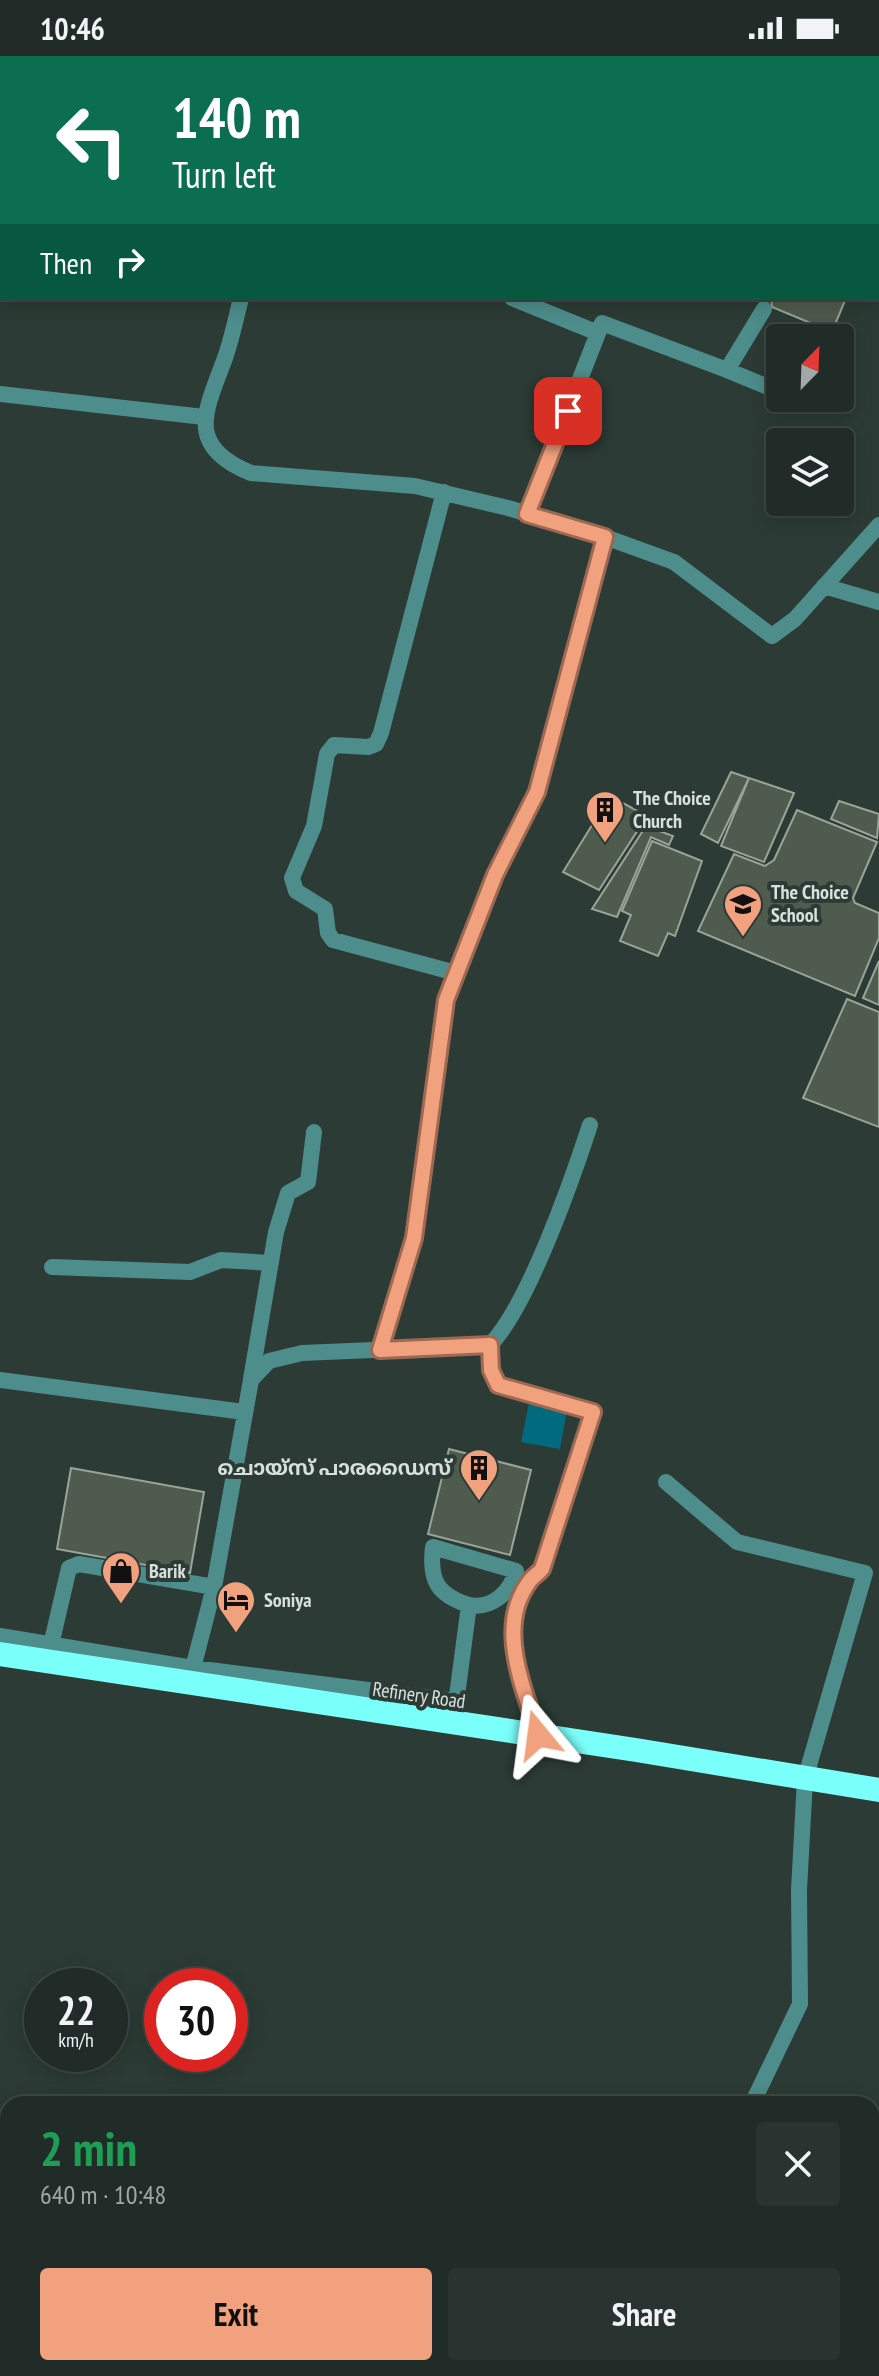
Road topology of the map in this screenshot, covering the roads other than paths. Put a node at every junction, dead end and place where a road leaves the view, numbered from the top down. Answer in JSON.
{"nodes":[{"id":1,"x":241,"y":300,"type":"edge"},
{"id":2,"x":517,"y":300,"type":"edge"},
{"id":3,"x":764,"y":309,"type":"dead end"},
{"id":4,"x":598,"y":333,"type":"junction"},
{"id":5,"x":727,"y":370,"type":"junction"},
{"id":6,"x":766,"y":386,"type":"edge"},
{"id":7,"x":0,"y":394,"type":"edge"},
{"id":8,"x":204,"y":417,"type":"junction"},
{"id":9,"x":444,"y":492,"type":"junction"},
{"id":10,"x":527,"y":514,"type":"junction"},
{"id":11,"x":879,"y":525,"type":"edge"},
{"id":12,"x":605,"y":537,"type":"junction"},
{"id":13,"x":824,"y":586,"type":"junction"},
{"id":14,"x":879,"y":602,"type":"edge"},
{"id":15,"x":456,"y":973,"type":"junction"},
{"id":16,"x":590,"y":1125,"type":"dead end"},
{"id":17,"x":314,"y":1132,"type":"dead end"},
{"id":18,"x":271,"y":1263,"type":"junction"},
{"id":19,"x":52,"y":1267,"type":"dead end"},
{"id":20,"x":490,"y":1345,"type":"junction"},
{"id":21,"x":380,"y":1350,"type":"junction"},
{"id":22,"x":0,"y":1380,"type":"edge"},
{"id":23,"x":251,"y":1380,"type":"junction"},
{"id":24,"x":244,"y":1412,"type":"junction"},
{"id":25,"x":666,"y":1482,"type":"dead end"},
{"id":26,"x":214,"y":1587,"type":"junction"},
{"id":27,"x":469,"y":1605,"type":"junction"},
{"id":28,"x":0,"y":1636,"type":"edge"},
{"id":29,"x":51,"y":1645,"type":"junction"},
{"id":30,"x":0,"y":1654,"type":"edge"},
{"id":31,"x":193,"y":1668,"type":"junction"},
{"id":32,"x":455,"y":1713,"type":"junction"},
{"id":33,"x":538,"y":1735,"type":"junction"},
{"id":34,"x":812,"y":1780,"type":"junction"},
{"id":35,"x":879,"y":1790,"type":"edge"},
{"id":36,"x":756,"y":2096,"type":"edge"}],
"edges":[{"from":1,"to":8,"type":"street"},
{"from":2,"to":4,"type":"street"},
{"from":3,"to":5,"type":"street"},
{"from":4,"to":5,"type":"street"},
{"from":4,"to":10,"type":"street"},
{"from":5,"to":6,"type":"street"},
{"from":7,"to":8,"type":"street"},
{"from":8,"to":9,"type":"street"},
{"from":9,"to":10,"type":"street"},
{"from":9,"to":15,"type":"street"},
{"from":10,"to":12,"type":"street"},
{"from":11,"to":13,"type":"street"},
{"from":12,"to":13,"type":"street"},
{"from":12,"to":15,"type":"street"},
{"from":13,"to":14,"type":"street"},
{"from":15,"to":21,"type":"street"},
{"from":16,"to":20,"type":"street"},
{"from":17,"to":18,"type":"street"},
{"from":18,"to":19,"type":"street"},
{"from":18,"to":23,"type":"street"},
{"from":20,"to":21,"type":"street"},
{"from":20,"to":33,"type":"street"},
{"from":21,"to":23,"type":"street"},
{"from":22,"to":24,"type":"street"},
{"from":23,"to":24,"type":"street"},
{"from":24,"to":26,"type":"street"},
{"from":25,"to":34,"type":"street"},
{"from":26,"to":29,"type":"street"},
{"from":26,"to":31,"type":"street"},
{"from":27,"to":27,"type":"street"},
{"from":27,"to":32,"type":"street"},
{"from":28,"to":29,"type":"street"},
{"from":29,"to":31,"type":"street"},
{"from":30,"to":32,"type":"highway","name":"Refinery Road"},
{"from":31,"to":32,"type":"street"},
{"from":32,"to":33,"type":"highway","name":"Refinery Road"},
{"from":33,"to":34,"type":"highway","name":"Refinery Road"},
{"from":34,"to":35,"type":"highway","name":"Refinery Road"},
{"from":34,"to":36,"type":"street"}]}
